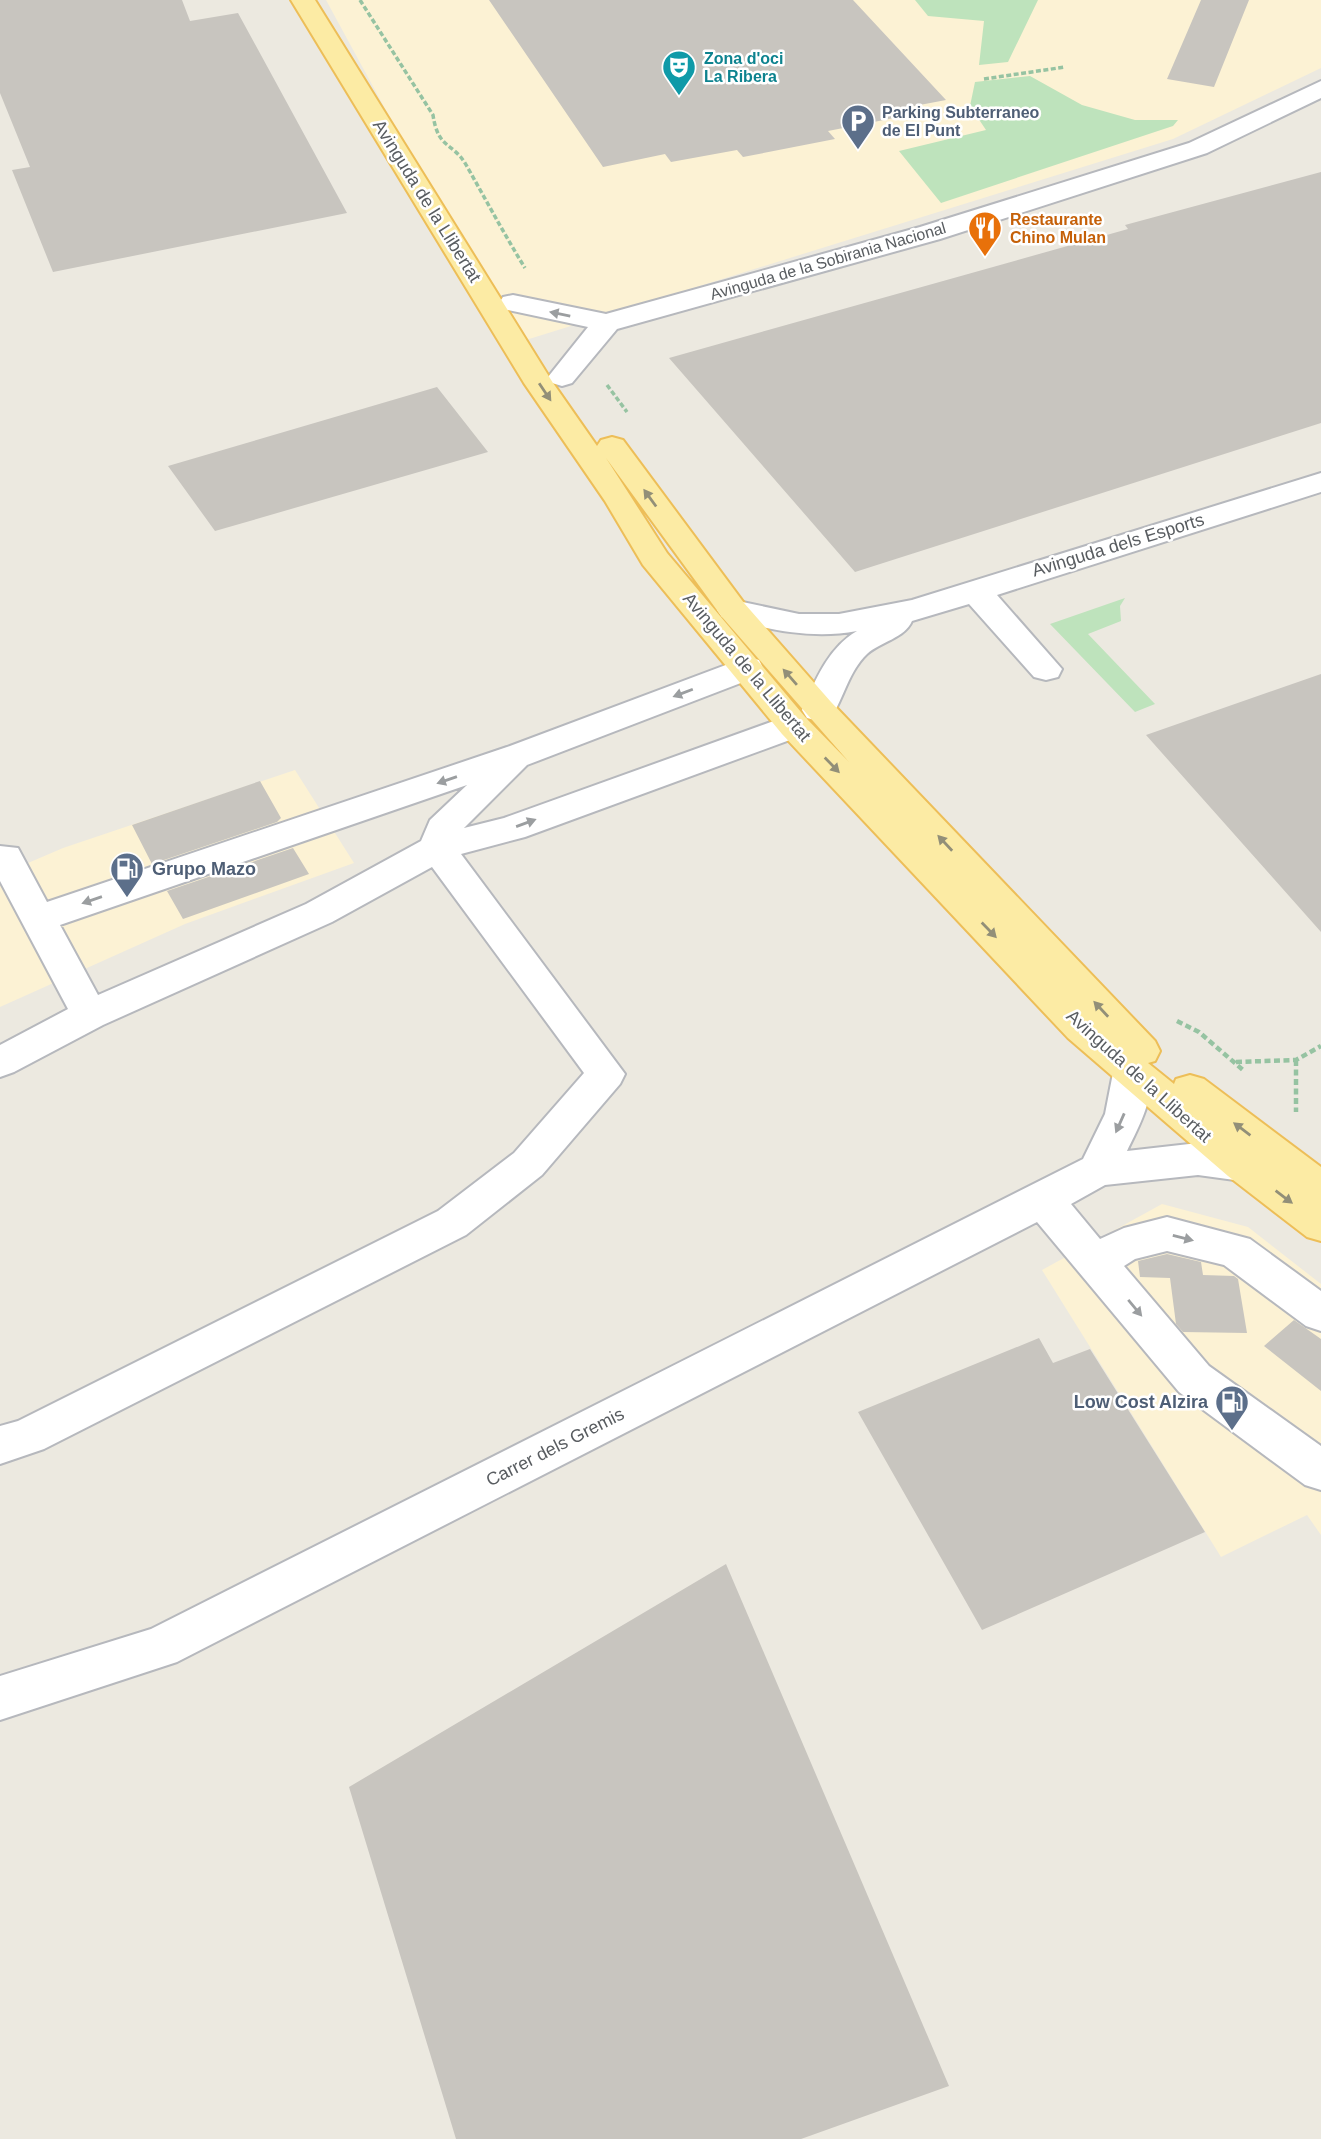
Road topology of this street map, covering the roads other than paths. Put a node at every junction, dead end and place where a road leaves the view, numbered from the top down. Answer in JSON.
{"nodes":[{"id":1,"x":303,"y":0,"type":"edge"},
{"id":2,"x":325,"y":0,"type":"edge"},
{"id":3,"x":1321,"y":88,"type":"edge"},
{"id":4,"x":513,"y":303,"type":"junction"},
{"id":5,"x":607,"y":324,"type":"junction"},
{"id":6,"x":562,"y":377,"type":"junction"},
{"id":7,"x":1321,"y":482,"type":"edge"},
{"id":8,"x":974,"y":590,"type":"junction"},
{"id":9,"x":733,"y":610,"type":"junction"},
{"id":10,"x":916,"y":610,"type":"junction"},
{"id":11,"x":747,"y":668,"type":"junction"},
{"id":12,"x":1046,"y":669,"type":"dead end"},
{"id":13,"x":807,"y":718,"type":"junction"},
{"id":14,"x":519,"y":755,"type":"junction"},
{"id":15,"x":437,"y":848,"type":"junction"},
{"id":16,"x":5,"y":857,"type":"dead end"},
{"id":17,"x":37,"y":919,"type":"junction"},
{"id":18,"x":90,"y":1015,"type":"junction"},
{"id":19,"x":0,"y":1062,"type":"edge"},
{"id":20,"x":1132,"y":1073,"type":"junction"},
{"id":21,"x":1242,"y":1166,"type":"junction"},
{"id":22,"x":1098,"y":1170,"type":"junction"},
{"id":23,"x":1321,"y":1189,"type":"edge"},
{"id":24,"x":1043,"y":1200,"type":"junction"},
{"id":25,"x":1321,"y":1225,"type":"edge"},
{"id":26,"x":1097,"y":1262,"type":"junction"},
{"id":27,"x":1321,"y":1314,"type":"edge"},
{"id":28,"x":0,"y":1445,"type":"edge"},
{"id":29,"x":1321,"y":1471,"type":"edge"},
{"id":30,"x":0,"y":1698,"type":"edge"}],
"edges":[{"from":1,"to":11,"type":"main road","name":"Avinguda de la Llibertat","one_way":true},
{"from":2,"to":4,"type":"main road","name":"Avinguda de la Llibertat"},
{"from":3,"to":5,"type":"street","name":"Avinguda de la Sobirania Nacional"},
{"from":5,"to":4,"type":"street","name":"Avinguda de la Sobirania Nacional","one_way":true},
{"from":4,"to":6,"type":"main road","name":"Avinguda de la Llibertat"},
{"from":5,"to":6,"type":"street"},
{"from":9,"to":6,"type":"main road","name":"Avinguda de la Llibertat","one_way":true},
{"from":7,"to":8,"type":"street","name":"Avinguda dels Esports"},
{"from":8,"to":10,"type":"street","name":"Avinguda dels Esports"},
{"from":8,"to":12,"type":"street"},
{"from":9,"to":10,"type":"street","name":"Avinguda dels Esports"},
{"from":13,"to":9,"type":"main road","name":"Avinguda de la Llibertat","one_way":true},
{"from":10,"to":13,"type":"street","name":"Avinguda dels Esports"},
{"from":11,"to":13,"type":"main road","name":"Avinguda de la Llibertat"},
{"from":11,"to":14,"type":"street","one_way":true},
{"from":15,"to":13,"type":"street","one_way":true},
{"from":13,"to":20,"type":"main road","name":"Avinguda de la Llibertat","one_way":true},
{"from":23,"to":13,"type":"main road","name":"Avinguda de la Llibertat","one_way":true},
{"from":14,"to":15,"type":"street"},
{"from":14,"to":17,"type":"street","one_way":true},
{"from":15,"to":18,"type":"street"},
{"from":15,"to":28,"type":"street"},
{"from":16,"to":17,"type":"street"},
{"from":17,"to":18,"type":"street"},
{"from":18,"to":19,"type":"street"},
{"from":20,"to":21,"type":"main road","name":"Avinguda de la Llibertat"},
{"from":20,"to":22,"type":"street","one_way":true},
{"from":21,"to":22,"type":"street","name":"Carrer dels Gremis"},
{"from":21,"to":25,"type":"main road","name":"Avinguda de la Llibertat","one_way":true},
{"from":22,"to":24,"type":"street","name":"Carrer dels Gremis"},
{"from":24,"to":26,"type":"street"},
{"from":24,"to":30,"type":"street","name":"Carrer dels Gremis"},
{"from":26,"to":27,"type":"street","one_way":true},
{"from":26,"to":29,"type":"street","one_way":true}]}
